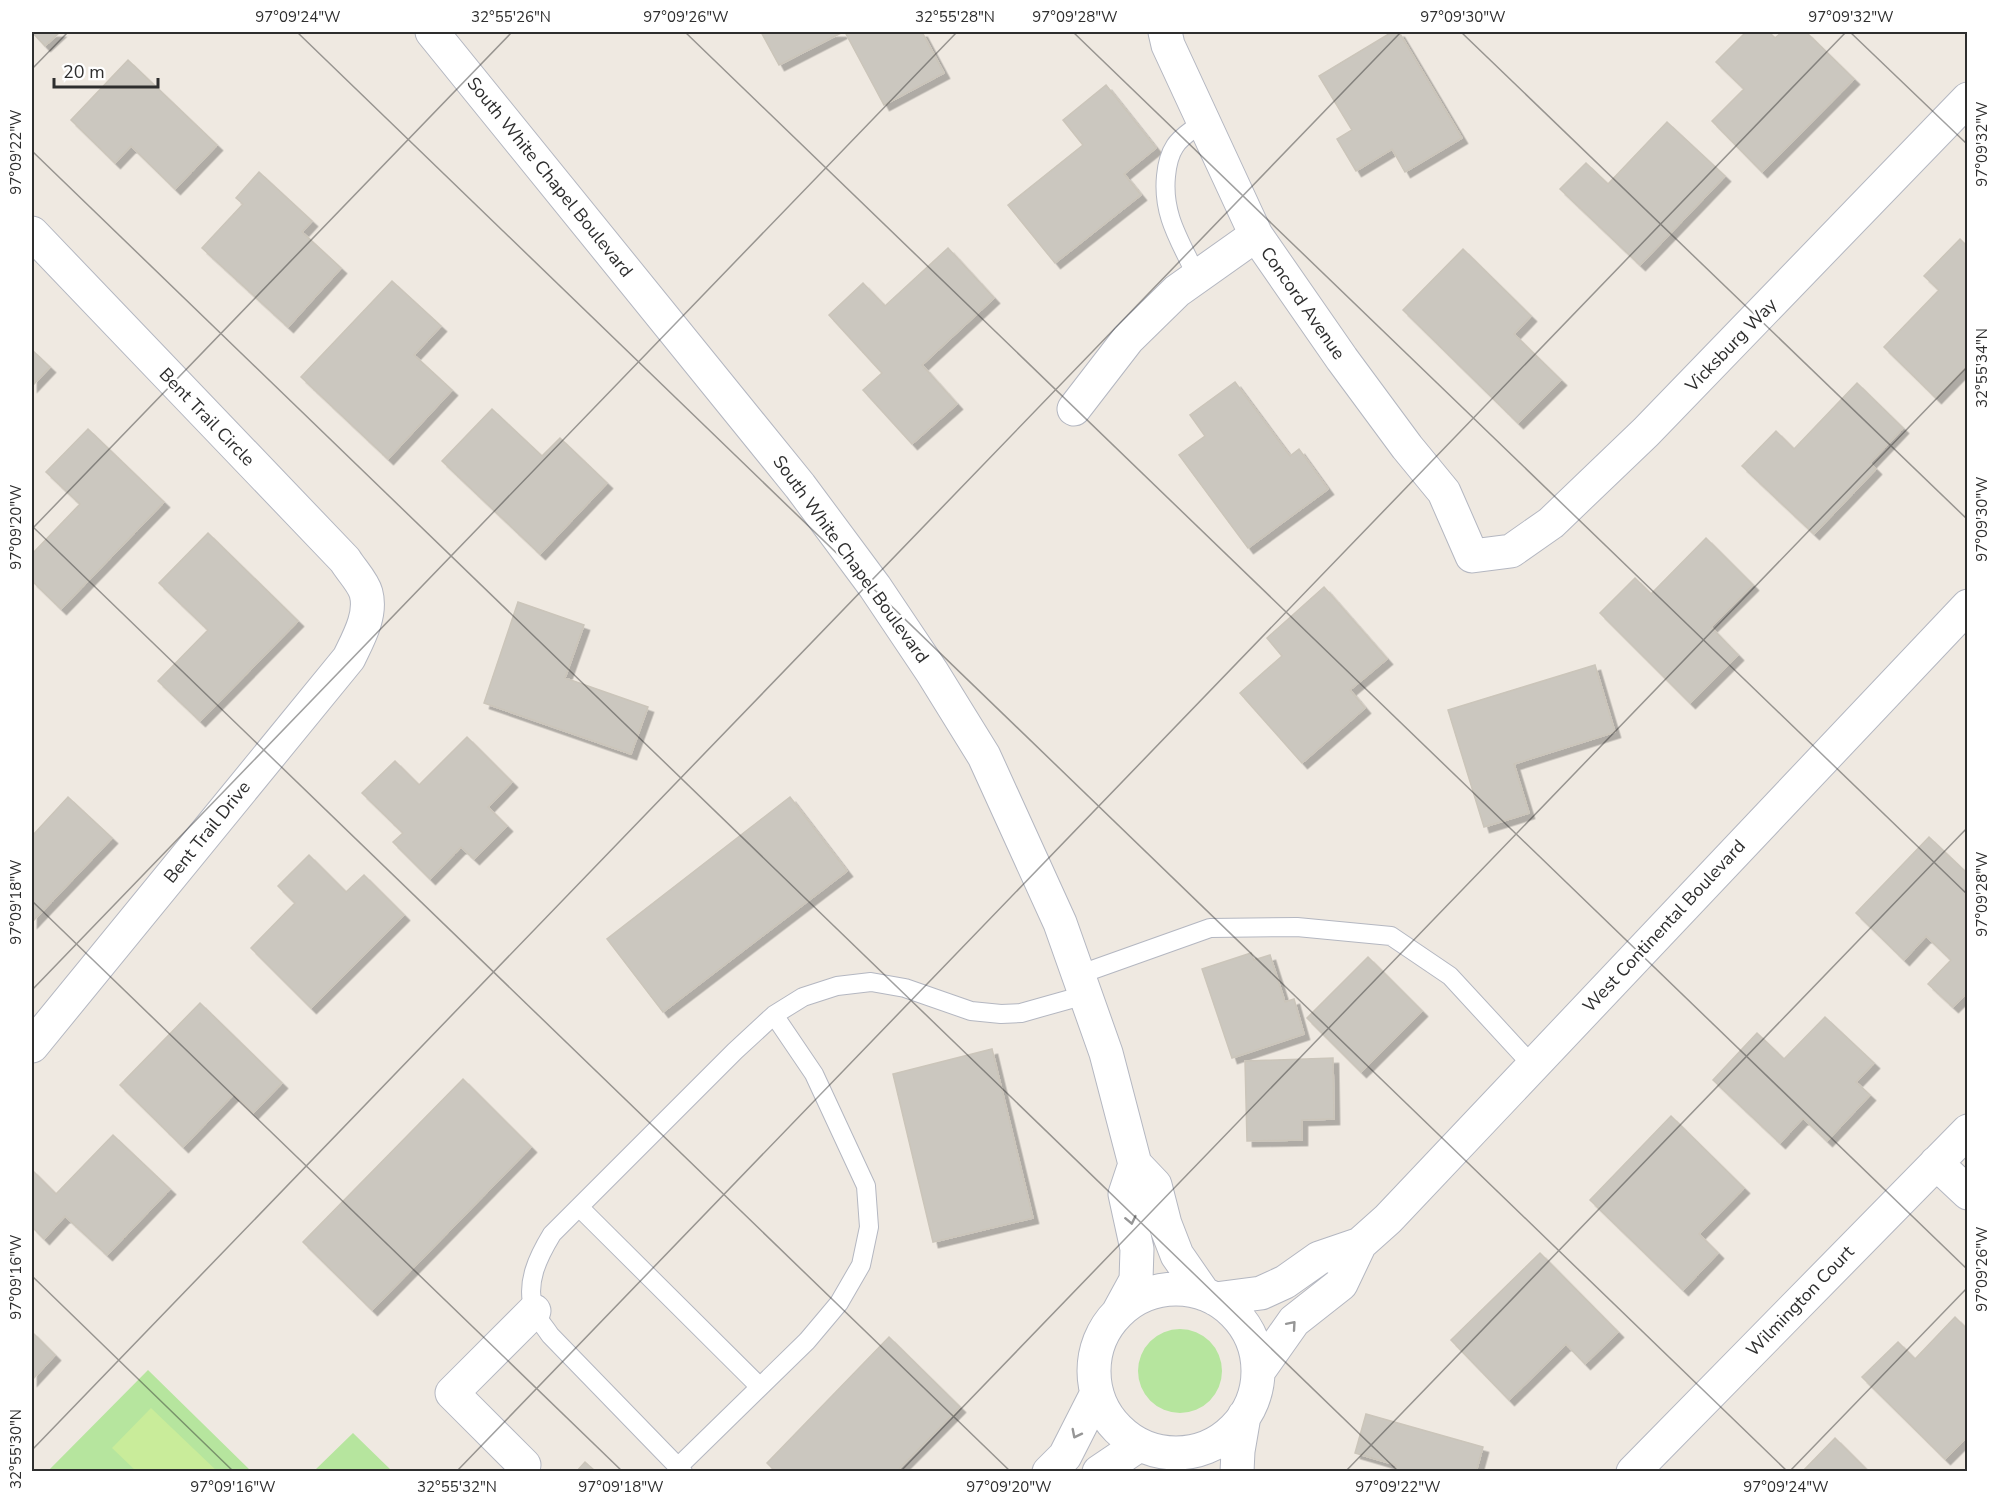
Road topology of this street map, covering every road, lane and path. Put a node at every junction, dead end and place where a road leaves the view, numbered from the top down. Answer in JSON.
{"nodes":[{"id":1,"x":432,"y":32,"type":"edge"},
{"id":2,"x":1165,"y":32,"type":"edge"},
{"id":3,"x":1968,"y":99,"type":"edge"},
{"id":4,"x":1203,"y":121,"type":"junction"},
{"id":5,"x":32,"y":233,"type":"edge"},
{"id":6,"x":1256,"y":235,"type":"junction"},
{"id":7,"x":1197,"y":277,"type":"junction"},
{"id":8,"x":1074,"y":409,"type":"dead end"},
{"id":9,"x":1472,"y":556,"type":"joint"},
{"id":10,"x":1968,"y":606,"type":"edge"},
{"id":11,"x":366,"y":610,"type":"joint"},
{"id":12,"x":1082,"y":985,"type":"junction"},
{"id":13,"x":774,"y":1015,"type":"junction"},
{"id":14,"x":32,"y":1046,"type":"edge"},
{"id":15,"x":1533,"y":1066,"type":"junction"},
{"id":16,"x":1968,"y":1131,"type":"edge"},
{"id":17,"x":1936,"y":1162,"type":"junction"},
{"id":18,"x":1135,"y":1164,"type":"junction"},
{"id":19,"x":1968,"y":1193,"type":"edge"},
{"id":20,"x":579,"y":1207,"type":"junction"},
{"id":21,"x":1360,"y":1244,"type":"junction"},
{"id":22,"x":1210,"y":1296,"type":"junction"},
{"id":23,"x":534,"y":1311,"type":"junction"},
{"id":24,"x":1118,"y":1314,"type":"junction"},
{"id":25,"x":1258,"y":1372,"type":"junction"},
{"id":26,"x":760,"y":1386,"type":"junction"},
{"id":27,"x":1097,"y":1393,"type":"junction"},
{"id":28,"x":1244,"y":1416,"type":"junction"},
{"id":29,"x":1161,"y":1456,"type":"edge"},
{"id":30,"x":524,"y":1466,"type":"dead end"},
{"id":31,"x":681,"y":1469,"type":"edge"},
{"id":32,"x":1049,"y":1472,"type":"edge"},
{"id":33,"x":1099,"y":1472,"type":"edge"},
{"id":34,"x":1237,"y":1472,"type":"edge"},
{"id":35,"x":1633,"y":1472,"type":"edge"}],
"edges":[{"from":1,"to":12,"type":"main road","name":"South White Chapel Boulevard"},
{"from":2,"to":4,"type":"main road","name":"Concord Avenue"},
{"from":3,"to":9,"type":"main road","name":"Vicksburg Way"},
{"from":4,"to":6,"type":"main road","name":"Concord Avenue"},
{"from":4,"to":7,"type":"lane"},
{"from":5,"to":11,"type":"main road","name":"Bent Trail Circle"},
{"from":6,"to":7,"type":"main road"},
{"from":6,"to":9,"type":"main road","name":"Concord Avenue"},
{"from":7,"to":8,"type":"main road"},
{"from":10,"to":15,"type":"main road","name":"West Continental Boulevard"},
{"from":11,"to":14,"type":"main road","name":"Bent Trail Drive"},
{"from":12,"to":13,"type":"lane"},
{"from":12,"to":15,"type":"lane"},
{"from":12,"to":18,"type":"main road","name":"South White Chapel Boulevard"},
{"from":13,"to":20,"type":"lane"},
{"from":13,"to":26,"type":"lane"},
{"from":15,"to":21,"type":"main road","name":"West Continental Boulevard"},
{"from":16,"to":17,"type":"main road","name":"Wilmington Court"},
{"from":17,"to":19,"type":"main road"},
{"from":17,"to":35,"type":"main road","name":"Wilmington Court"},
{"from":18,"to":22,"type":"main road","name":"South White Chapel Boulevard"},
{"from":18,"to":24,"type":"main road","one_way":true},
{"from":20,"to":23,"type":"lane"},
{"from":20,"to":26,"type":"lane"},
{"from":21,"to":22,"type":"main road","name":"West Continental Boulevard"},
{"from":25,"to":21,"type":"main road","name":"West Continental Boulevard","one_way":true},
{"from":22,"to":24,"type":"main road"},
{"from":22,"to":25,"type":"main road"},
{"from":23,"to":30,"type":"main road"},
{"from":23,"to":31,"type":"lane"},
{"from":24,"to":27,"type":"main road"},
{"from":25,"to":28,"type":"main road"},
{"from":26,"to":31,"type":"lane"},
{"from":27,"to":29,"type":"main road"},
{"from":27,"to":32,"type":"main road","one_way":true},
{"from":28,"to":29,"type":"main road"},
{"from":28,"to":34,"type":"main road"},
{"from":29,"to":33,"type":"main road"}]}
